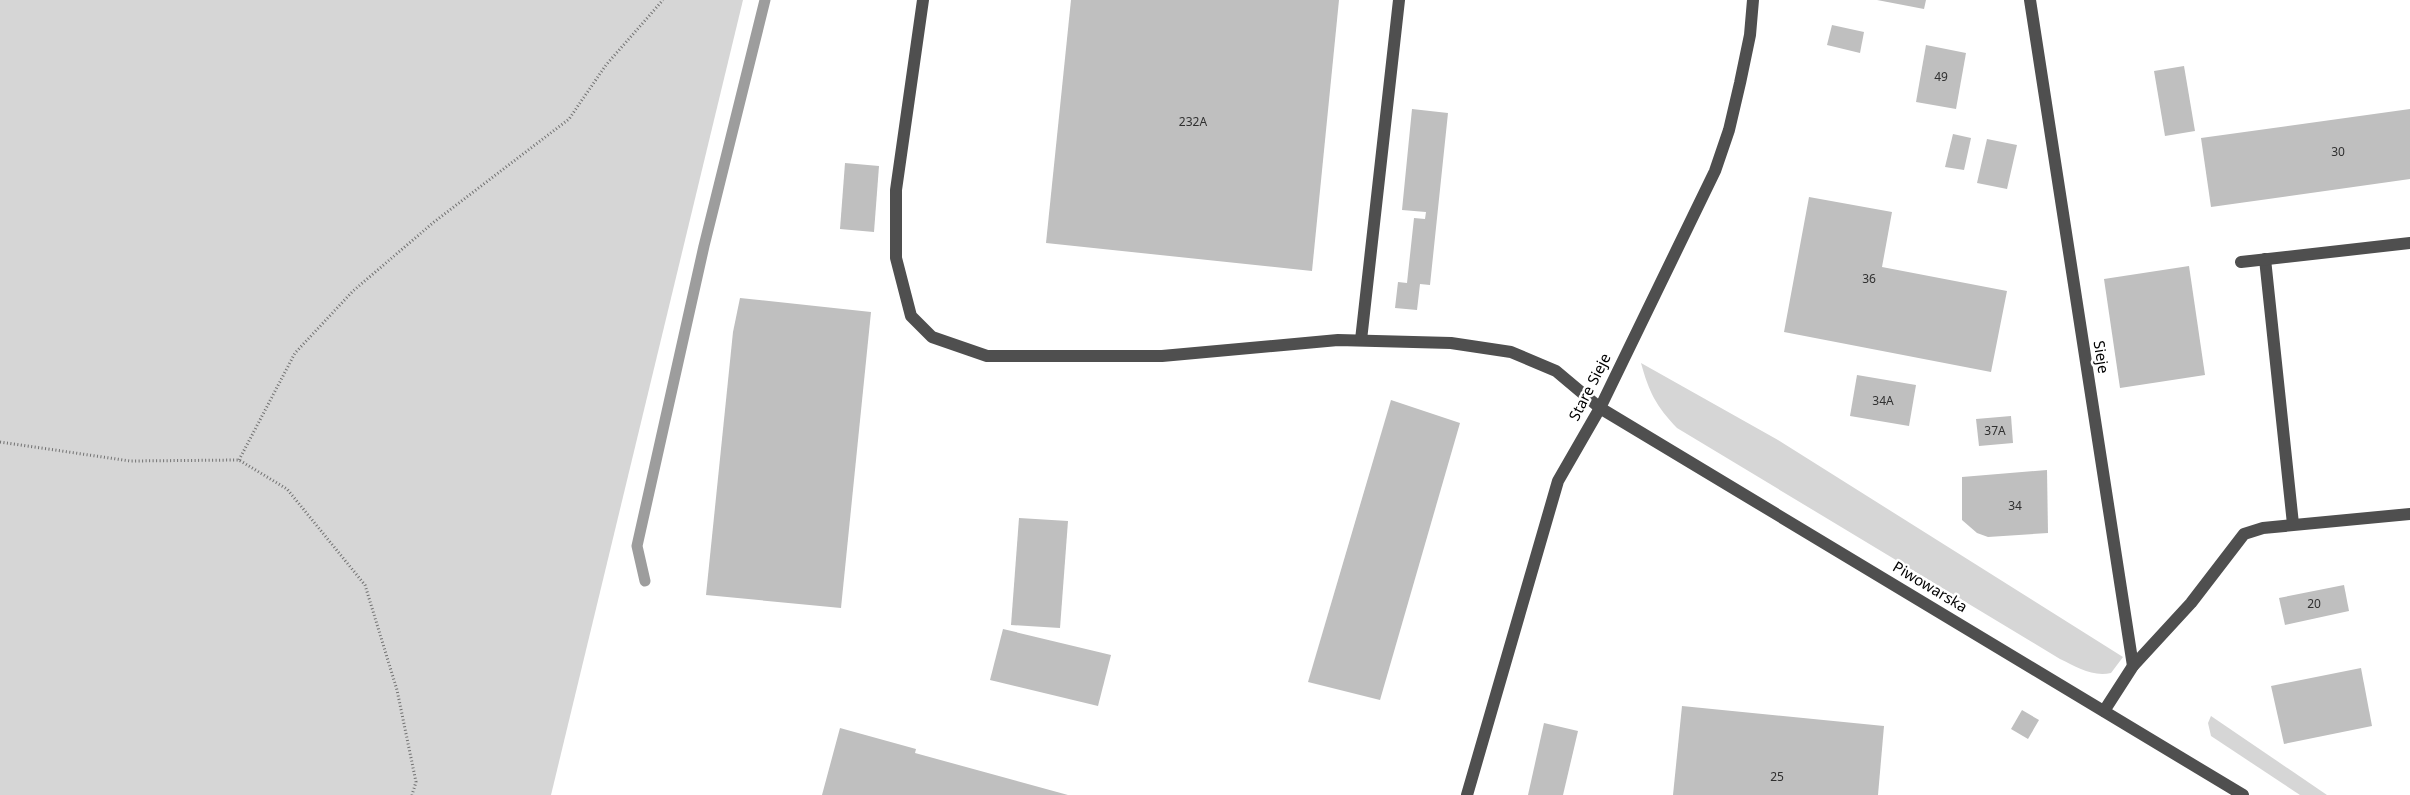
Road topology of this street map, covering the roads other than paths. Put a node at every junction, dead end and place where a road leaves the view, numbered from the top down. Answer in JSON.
{"nodes":[{"id":1,"x":923,"y":0,"type":"edge"},
{"id":2,"x":1399,"y":0,"type":"edge"},
{"id":3,"x":1753,"y":0,"type":"edge"},
{"id":4,"x":2030,"y":0,"type":"edge"},
{"id":5,"x":2410,"y":243,"type":"edge"},
{"id":6,"x":2265,"y":259,"type":"junction"},
{"id":7,"x":2241,"y":262,"type":"dead end"},
{"id":8,"x":1361,"y":340,"type":"junction"},
{"id":9,"x":1600,"y":408,"type":"junction"},
{"id":10,"x":2410,"y":514,"type":"edge"},
{"id":11,"x":2293,"y":524,"type":"junction"},
{"id":12,"x":2133,"y":666,"type":"junction"},
{"id":13,"x":2104,"y":711,"type":"junction"},
{"id":14,"x":1467,"y":795,"type":"edge"},
{"id":15,"x":2243,"y":795,"type":"edge"}],
"edges":[{"from":1,"to":8,"type":"street","name":"Piwowarska"},
{"from":2,"to":8,"type":"street"},
{"from":3,"to":9,"type":"street","name":"Stare Sieje"},
{"from":4,"to":12,"type":"street","name":"Sieje"},
{"from":5,"to":6,"type":"street"},
{"from":6,"to":7,"type":"street"},
{"from":6,"to":11,"type":"street"},
{"from":8,"to":9,"type":"street","name":"Piwowarska"},
{"from":9,"to":13,"type":"street","name":"Piwowarska"},
{"from":9,"to":14,"type":"street","name":"Stare Sieje"},
{"from":10,"to":11,"type":"street"},
{"from":11,"to":12,"type":"street"},
{"from":12,"to":13,"type":"street"},
{"from":13,"to":15,"type":"street","name":"Piwowarska"}]}
